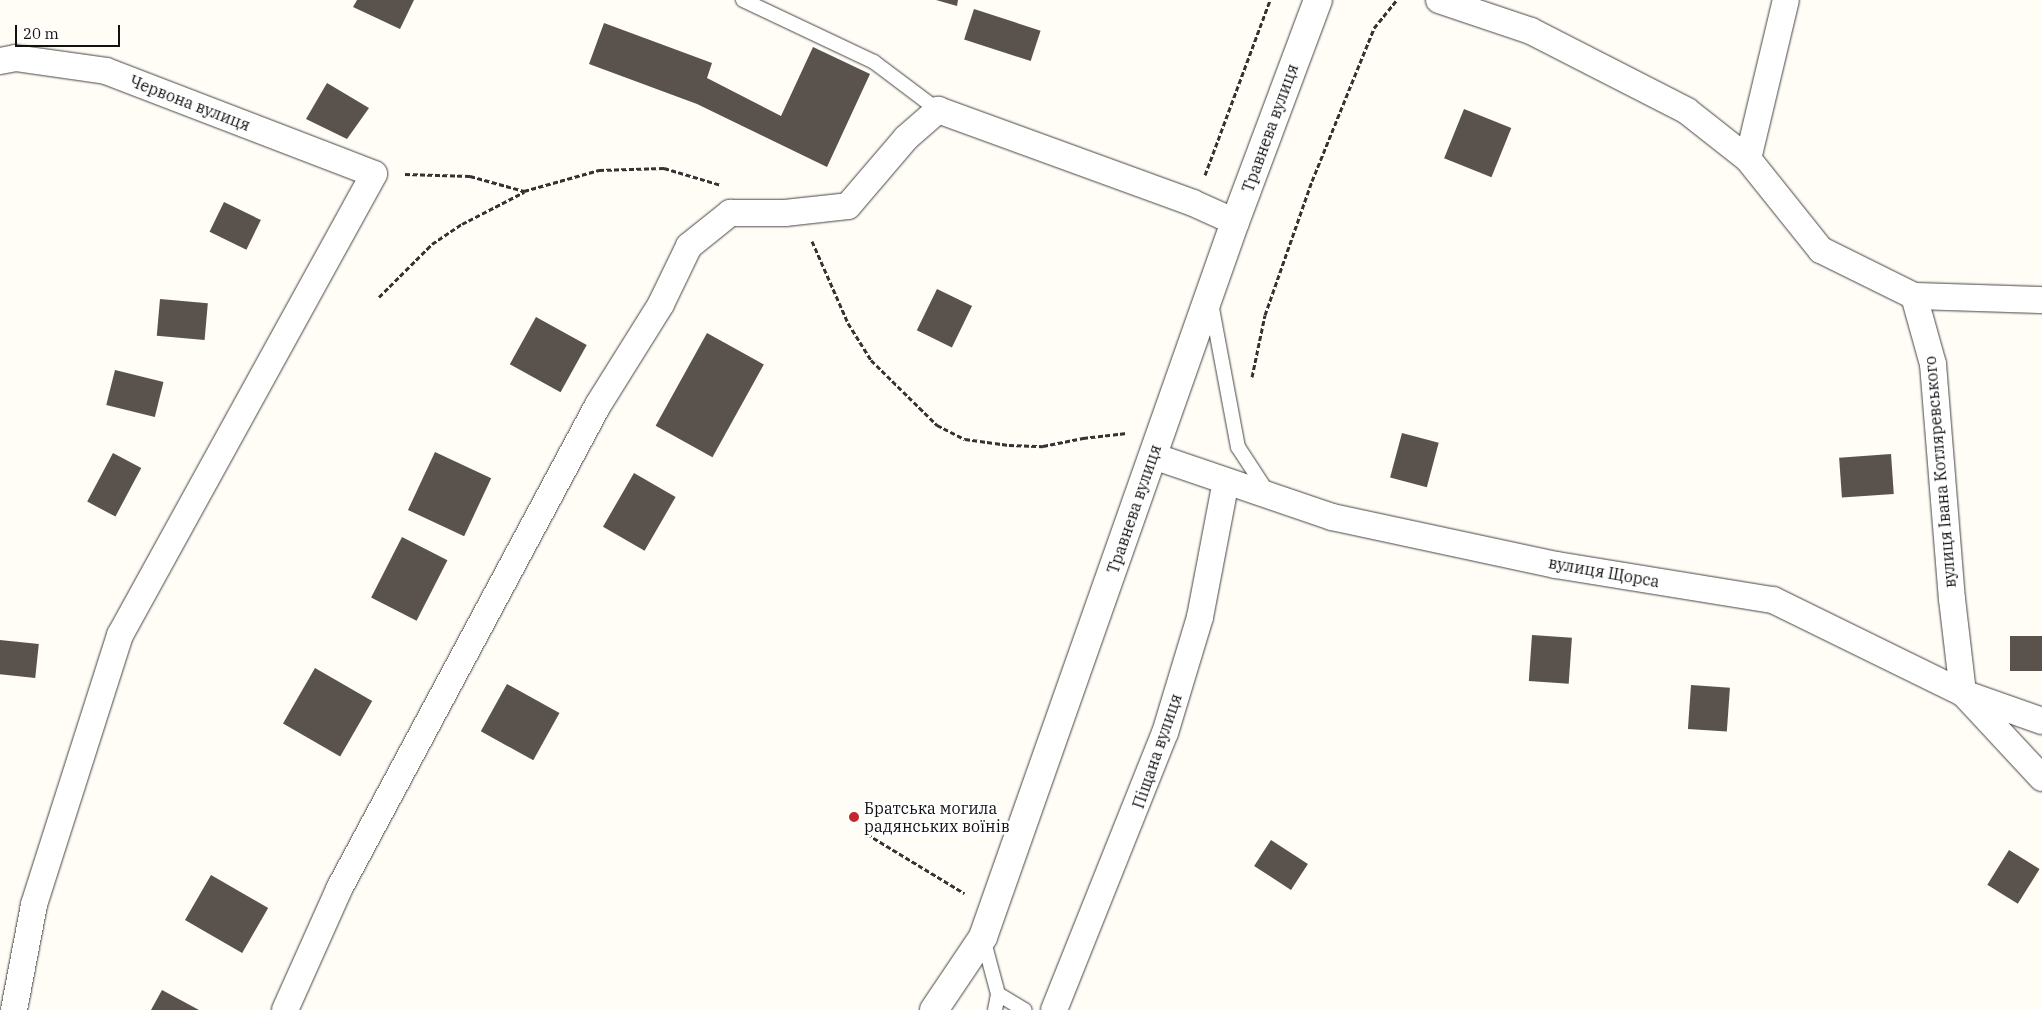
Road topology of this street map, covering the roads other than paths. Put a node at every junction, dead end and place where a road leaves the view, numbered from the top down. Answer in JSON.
{"nodes":[{"id":1,"x":743,"y":0,"type":"edge"},
{"id":2,"x":1318,"y":0,"type":"edge"},
{"id":3,"x":1439,"y":0,"type":"edge"},
{"id":4,"x":1786,"y":0,"type":"edge"},
{"id":5,"x":766,"y":4,"type":"edge"},
{"id":6,"x":0,"y":61,"type":"edge"},
{"id":7,"x":938,"y":110,"type":"junction"},
{"id":8,"x":1748,"y":160,"type":"junction"},
{"id":9,"x":1235,"y":222,"type":"junction"},
{"id":10,"x":1210,"y":295,"type":"junction"},
{"id":11,"x":1914,"y":296,"type":"junction"},
{"id":12,"x":2042,"y":300,"type":"edge"},
{"id":13,"x":1153,"y":456,"type":"junction"},
{"id":14,"x":1226,"y":481,"type":"junction"},
{"id":15,"x":1270,"y":496,"type":"junction"},
{"id":16,"x":1962,"y":693,"type":"junction"},
{"id":17,"x":2042,"y":721,"type":"edge"},
{"id":18,"x":2042,"y":778,"type":"edge"},
{"id":19,"x":983,"y":937,"type":"junction"},
{"id":20,"x":998,"y":994,"type":"junction"},
{"id":21,"x":14,"y":1010,"type":"edge"},
{"id":22,"x":285,"y":1010,"type":"edge"},
{"id":23,"x":934,"y":1010,"type":"edge"},
{"id":24,"x":994,"y":1010,"type":"edge"},
{"id":25,"x":1025,"y":1010,"type":"edge"},
{"id":26,"x":1054,"y":1010,"type":"edge"}],
"edges":[{"from":1,"to":5,"type":"lane"},
{"from":2,"to":9,"type":"street","name":"Травнева вулиця"},
{"from":3,"to":8,"type":"street"},
{"from":4,"to":8,"type":"street"},
{"from":5,"to":7,"type":"lane"},
{"from":6,"to":21,"type":"street","name":"Червона вулиця"},
{"from":7,"to":9,"type":"street"},
{"from":7,"to":22,"type":"street"},
{"from":8,"to":11,"type":"street"},
{"from":9,"to":10,"type":"street","name":"Травнева вулиця"},
{"from":10,"to":13,"type":"street","name":"Травнева вулиця"},
{"from":10,"to":15,"type":"lane"},
{"from":11,"to":12,"type":"street"},
{"from":11,"to":16,"type":"street","name":"вулиця Івана Котляревського"},
{"from":13,"to":14,"type":"street","name":"вулиця Щорса"},
{"from":13,"to":19,"type":"street","name":"Травнева вулиця"},
{"from":14,"to":15,"type":"street","name":"вулиця Щорса"},
{"from":14,"to":26,"type":"street","name":"Піщана вулиця"},
{"from":15,"to":16,"type":"street","name":"вулиця Щорса"},
{"from":16,"to":17,"type":"street","name":"вулиця Щорса"},
{"from":16,"to":18,"type":"street"},
{"from":19,"to":20,"type":"lane"},
{"from":19,"to":23,"type":"street","name":"Травнева вулиця"},
{"from":20,"to":24,"type":"lane"},
{"from":20,"to":25,"type":"lane"}]}
